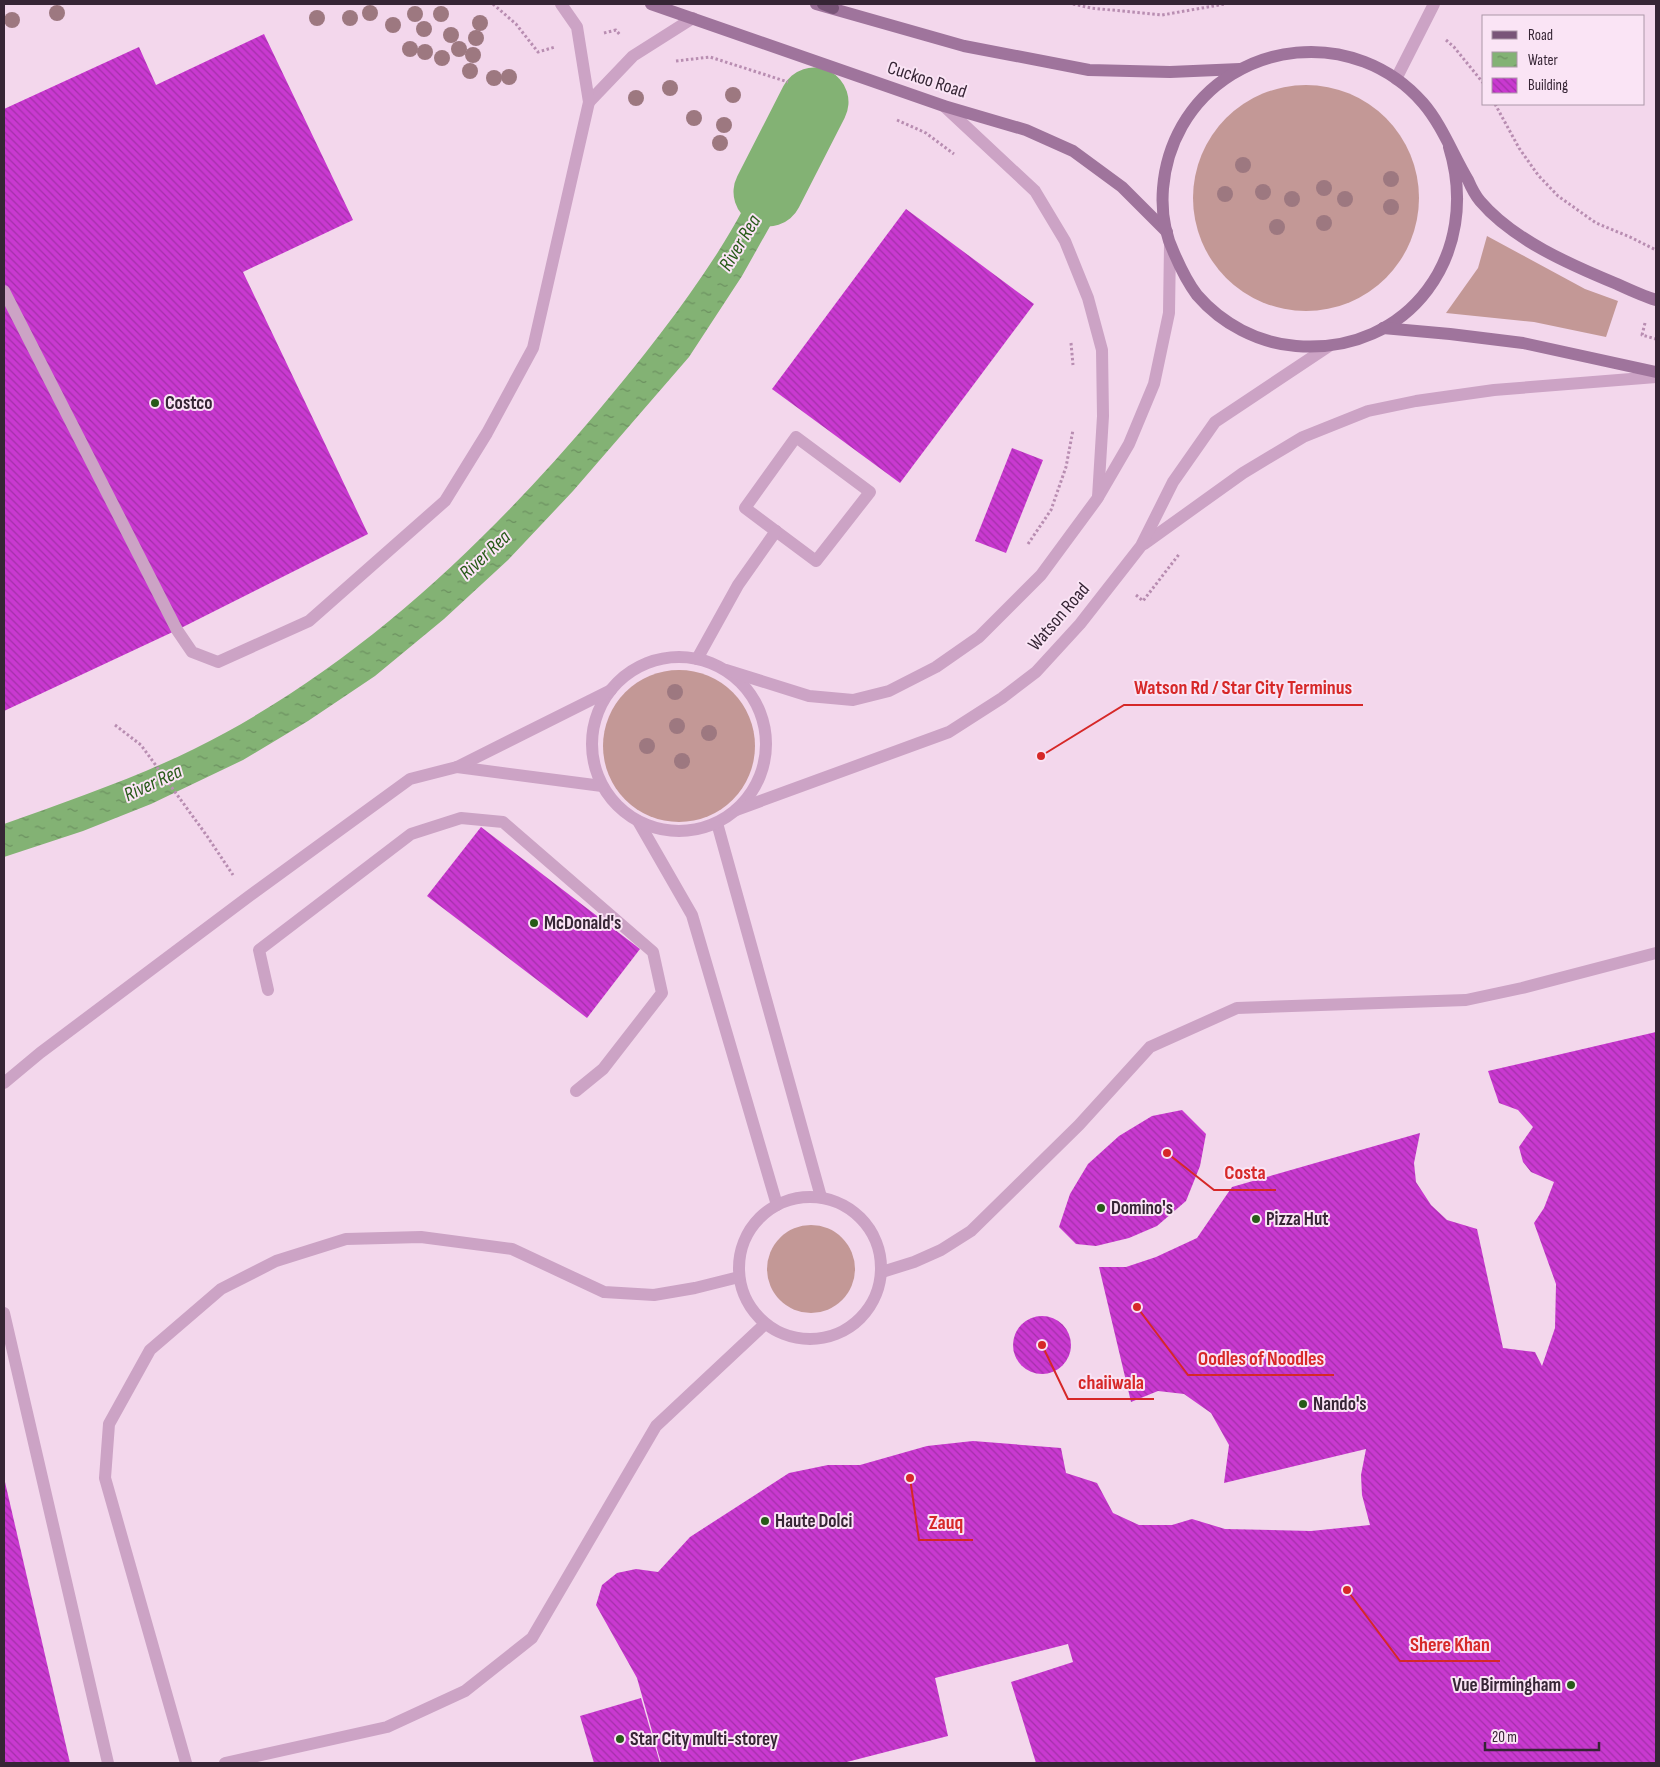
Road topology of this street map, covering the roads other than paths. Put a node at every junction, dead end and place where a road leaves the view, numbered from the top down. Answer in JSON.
{"nodes":[{"id":1,"x":561,"y":4,"type":"edge"},
{"id":2,"x":651,"y":4,"type":"edge"},
{"id":3,"x":816,"y":4,"type":"edge"},
{"id":4,"x":1434,"y":4,"type":"edge"},
{"id":5,"x":828,"y":6,"type":"edge"},
{"id":6,"x":693,"y":18,"type":"junction"},
{"id":7,"x":1241,"y":69,"type":"junction"},
{"id":8,"x":1396,"y":79,"type":"junction"},
{"id":9,"x":589,"y":102,"type":"junction"},
{"id":10,"x":944,"y":106,"type":"junction"},
{"id":11,"x":1449,"y":147,"type":"junction"},
{"id":12,"x":1167,"y":232,"type":"junction"},
{"id":13,"x":1170,"y":245,"type":"junction"},
{"id":14,"x":4,"y":291,"type":"edge"},
{"id":15,"x":1656,"y":300,"type":"edge"},
{"id":16,"x":1383,"y":328,"type":"junction"},
{"id":17,"x":1328,"y":346,"type":"junction"},
{"id":18,"x":1656,"y":372,"type":"edge"},
{"id":19,"x":1656,"y":377,"type":"edge"},
{"id":20,"x":1097,"y":499,"type":"junction"},
{"id":21,"x":776,"y":531,"type":"junction"},
{"id":22,"x":1142,"y":546,"type":"junction"},
{"id":23,"x":697,"y":659,"type":"junction"},
{"id":24,"x":726,"y":670,"type":"junction"},
{"id":25,"x":611,"y":690,"type":"junction"},
{"id":26,"x":458,"y":766,"type":"junction"},
{"id":27,"x":602,"y":786,"type":"junction"},
{"id":28,"x":736,"y":810,"type":"junction"},
{"id":29,"x":638,"y":821,"type":"junction"},
{"id":30,"x":717,"y":823,"type":"junction"},
{"id":31,"x":1656,"y":953,"type":"edge"},
{"id":32,"x":268,"y":990,"type":"dead end"},
{"id":33,"x":4,"y":1083,"type":"edge"},
{"id":34,"x":576,"y":1091,"type":"dead end"},
{"id":35,"x":821,"y":1197,"type":"junction"},
{"id":36,"x":777,"y":1204,"type":"junction"},
{"id":37,"x":882,"y":1272,"type":"junction"},
{"id":38,"x":739,"y":1276,"type":"junction"},
{"id":39,"x":4,"y":1313,"type":"edge"},
{"id":40,"x":765,"y":1324,"type":"junction"},
{"id":41,"x":108,"y":1763,"type":"edge"},
{"id":42,"x":186,"y":1763,"type":"edge"},
{"id":43,"x":225,"y":1763,"type":"edge"}],
"edges":[{"from":1,"to":9,"type":"street"},
{"from":2,"to":6,"type":"main road","name":"Cuckoo Road"},
{"from":3,"to":5,"type":"main road"},
{"from":4,"to":8,"type":"street"},
{"from":5,"to":7,"type":"main road"},
{"from":6,"to":9,"type":"street"},
{"from":6,"to":10,"type":"main road","name":"Cuckoo Road"},
{"from":7,"to":8,"type":"main road"},
{"from":7,"to":12,"type":"main road"},
{"from":8,"to":11,"type":"main road"},
{"from":9,"to":14,"type":"street"},
{"from":10,"to":12,"type":"main road","name":"Cuckoo Road"},
{"from":10,"to":20,"type":"street"},
{"from":11,"to":15,"type":"main road"},
{"from":11,"to":16,"type":"main road"},
{"from":12,"to":13,"type":"main road"},
{"from":13,"to":17,"type":"main road"},
{"from":13,"to":20,"type":"street"},
{"from":16,"to":17,"type":"main road"},
{"from":16,"to":18,"type":"main road"},
{"from":17,"to":22,"type":"street","name":"Watson Road"},
{"from":19,"to":22,"type":"street"},
{"from":20,"to":24,"type":"street"},
{"from":21,"to":21,"type":"street"},
{"from":21,"to":23,"type":"street"},
{"from":22,"to":28,"type":"street","name":"Watson Road"},
{"from":23,"to":24,"type":"street"},
{"from":23,"to":25,"type":"street"},
{"from":24,"to":28,"type":"street"},
{"from":25,"to":26,"type":"street"},
{"from":25,"to":27,"type":"street"},
{"from":26,"to":27,"type":"street"},
{"from":26,"to":33,"type":"street"},
{"from":27,"to":29,"type":"street"},
{"from":28,"to":30,"type":"street"},
{"from":29,"to":30,"type":"street"},
{"from":29,"to":36,"type":"street"},
{"from":30,"to":35,"type":"street"},
{"from":31,"to":37,"type":"street"},
{"from":32,"to":34,"type":"street"},
{"from":35,"to":36,"type":"street"},
{"from":35,"to":37,"type":"street"},
{"from":36,"to":38,"type":"street"},
{"from":37,"to":40,"type":"street"},
{"from":38,"to":40,"type":"street"},
{"from":38,"to":42,"type":"street"},
{"from":39,"to":41,"type":"street"},
{"from":40,"to":43,"type":"street"}]}
